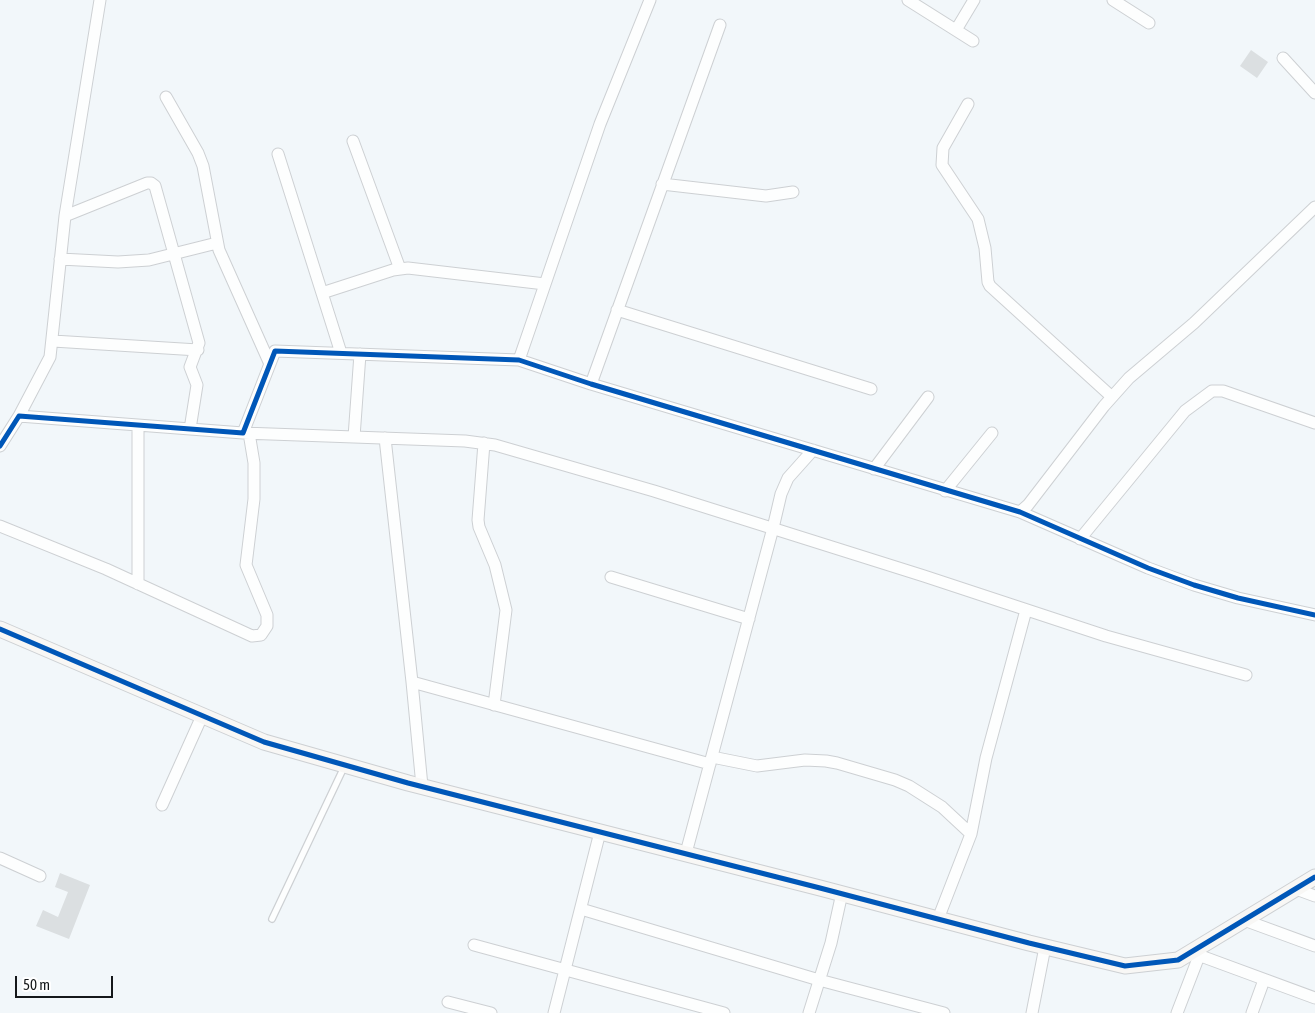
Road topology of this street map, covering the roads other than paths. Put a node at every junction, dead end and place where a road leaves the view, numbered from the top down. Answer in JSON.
{"nodes":[{"id":1,"x":100,"y":0,"type":"edge"},
{"id":2,"x":650,"y":0,"type":"edge"},
{"id":3,"x":908,"y":0,"type":"edge"},
{"id":4,"x":974,"y":0,"type":"edge"},
{"id":5,"x":1112,"y":0,"type":"edge"},
{"id":6,"x":1149,"y":23,"type":"dead end"},
{"id":7,"x":720,"y":25,"type":"dead end"},
{"id":8,"x":956,"y":30,"type":"junction"},
{"id":9,"x":973,"y":41,"type":"dead end"},
{"id":10,"x":1283,"y":58,"type":"dead end"},
{"id":11,"x":1315,"y":93,"type":"edge"},
{"id":12,"x":166,"y":97,"type":"dead end"},
{"id":13,"x":968,"y":104,"type":"dead end"},
{"id":14,"x":353,"y":141,"type":"dead end"},
{"id":15,"x":278,"y":154,"type":"dead end"},
{"id":16,"x":662,"y":184,"type":"junction"},
{"id":17,"x":793,"y":192,"type":"dead end"},
{"id":18,"x":1315,"y":207,"type":"edge"},
{"id":19,"x":64,"y":216,"type":"junction"},
{"id":20,"x":217,"y":243,"type":"junction"},
{"id":21,"x":174,"y":254,"type":"junction"},
{"id":22,"x":60,"y":259,"type":"junction"},
{"id":23,"x":400,"y":269,"type":"junction"},
{"id":24,"x":545,"y":284,"type":"junction"},
{"id":25,"x":322,"y":293,"type":"junction"},
{"id":26,"x":617,"y":310,"type":"junction"},
{"id":27,"x":53,"y":341,"type":"junction"},
{"id":28,"x":198,"y":350,"type":"junction"},
{"id":29,"x":341,"y":353,"type":"junction"},
{"id":30,"x":360,"y":354,"type":"junction"},
{"id":31,"x":519,"y":360,"type":"junction"},
{"id":32,"x":270,"y":364,"type":"junction"},
{"id":33,"x":591,"y":384,"type":"junction"},
{"id":34,"x":871,"y":389,"type":"dead end"},
{"id":35,"x":928,"y":397,"type":"dead end"},
{"id":36,"x":1112,"y":397,"type":"junction"},
{"id":37,"x":19,"y":416,"type":"junction"},
{"id":38,"x":1315,"y":423,"type":"edge"},
{"id":39,"x":138,"y":425,"type":"junction"},
{"id":40,"x":190,"y":429,"type":"junction"},
{"id":41,"x":246,"y":433,"type":"junction"},
{"id":42,"x":992,"y":433,"type":"dead end"},
{"id":43,"x":354,"y":437,"type":"junction"},
{"id":44,"x":385,"y":438,"type":"junction"},
{"id":45,"x":484,"y":443,"type":"junction"},
{"id":46,"x":0,"y":446,"type":"edge"},
{"id":47,"x":813,"y":450,"type":"junction"},
{"id":48,"x":874,"y":469,"type":"junction"},
{"id":49,"x":945,"y":490,"type":"junction"},
{"id":50,"x":1020,"y":512,"type":"junction"},
{"id":51,"x":0,"y":526,"type":"edge"},
{"id":52,"x":773,"y":528,"type":"junction"},
{"id":53,"x":1080,"y":540,"type":"junction"},
{"id":54,"x":611,"y":577,"type":"dead end"},
{"id":55,"x":138,"y":584,"type":"junction"},
{"id":56,"x":1026,"y":610,"type":"junction"},
{"id":57,"x":1315,"y":615,"type":"edge"},
{"id":58,"x":749,"y":619,"type":"junction"},
{"id":59,"x":0,"y":629,"type":"edge"},
{"id":60,"x":1246,"y":676,"type":"dead end"},
{"id":61,"x":412,"y":682,"type":"junction"},
{"id":62,"x":494,"y":705,"type":"junction"},
{"id":63,"x":202,"y":716,"type":"junction"},
{"id":64,"x":711,"y":760,"type":"junction"},
{"id":65,"x":345,"y":765,"type":"junction"},
{"id":66,"x":422,"y":786,"type":"junction"},
{"id":67,"x":162,"y":805,"type":"dead end"},
{"id":68,"x":600,"y":832,"type":"junction"},
{"id":69,"x":971,"y":834,"type":"junction"},
{"id":70,"x":686,"y":853,"type":"junction"},
{"id":71,"x":0,"y":858,"type":"edge"},
{"id":72,"x":40,"y":876,"type":"dead end"},
{"id":73,"x":1315,"y":877,"type":"edge"},
{"id":74,"x":1296,"y":889,"type":"junction"},
{"id":75,"x":842,"y":893,"type":"junction"},
{"id":76,"x":1315,"y":896,"type":"edge"},
{"id":77,"x":581,"y":909,"type":"junction"},
{"id":78,"x":272,"y":919,"type":"dead end"},
{"id":79,"x":938,"y":919,"type":"junction"},
{"id":80,"x":1244,"y":920,"type":"junction"},
{"id":81,"x":474,"y":945,"type":"dead end"},
{"id":82,"x":1315,"y":946,"type":"edge"},
{"id":83,"x":1045,"y":947,"type":"junction"},
{"id":84,"x":1194,"y":954,"type":"junction"},
{"id":85,"x":566,"y":970,"type":"junction"},
{"id":86,"x":820,"y":980,"type":"junction"},
{"id":87,"x":1264,"y":980,"type":"junction"},
{"id":88,"x":1315,"y":998,"type":"edge"},
{"id":89,"x":448,"y":1002,"type":"dead end"},
{"id":90,"x":491,"y":1013,"type":"edge"},
{"id":91,"x":554,"y":1013,"type":"edge"},
{"id":92,"x":724,"y":1013,"type":"edge"},
{"id":93,"x":809,"y":1013,"type":"edge"},
{"id":94,"x":944,"y":1013,"type":"edge"},
{"id":95,"x":1032,"y":1013,"type":"edge"},
{"id":96,"x":1177,"y":1013,"type":"edge"},
{"id":97,"x":1252,"y":1013,"type":"edge"}],
"edges":[{"from":1,"to":19,"type":"street"},
{"from":2,"to":24,"type":"street"},
{"from":3,"to":8,"type":"street"},
{"from":4,"to":8,"type":"street"},
{"from":5,"to":6,"type":"street"},
{"from":7,"to":16,"type":"street"},
{"from":8,"to":9,"type":"street"},
{"from":10,"to":11,"type":"street"},
{"from":12,"to":20,"type":"street"},
{"from":13,"to":36,"type":"street"},
{"from":14,"to":23,"type":"street"},
{"from":15,"to":25,"type":"street"},
{"from":16,"to":17,"type":"street"},
{"from":16,"to":26,"type":"street"},
{"from":18,"to":36,"type":"street"},
{"from":19,"to":21,"type":"street"},
{"from":19,"to":22,"type":"street"},
{"from":20,"to":21,"type":"street"},
{"from":20,"to":32,"type":"street"},
{"from":21,"to":22,"type":"street"},
{"from":21,"to":28,"type":"street"},
{"from":22,"to":27,"type":"street"},
{"from":23,"to":24,"type":"street"},
{"from":23,"to":25,"type":"street"},
{"from":24,"to":31,"type":"street"},
{"from":25,"to":29,"type":"street"},
{"from":26,"to":33,"type":"street"},
{"from":26,"to":34,"type":"street"},
{"from":27,"to":28,"type":"street"},
{"from":27,"to":37,"type":"street"},
{"from":28,"to":40,"type":"street"},
{"from":29,"to":30,"type":"street"},
{"from":29,"to":32,"type":"street"},
{"from":30,"to":31,"type":"street"},
{"from":30,"to":43,"type":"street"},
{"from":31,"to":33,"type":"street"},
{"from":32,"to":41,"type":"street"},
{"from":33,"to":47,"type":"street"},
{"from":35,"to":48,"type":"street"},
{"from":36,"to":50,"type":"street"},
{"from":37,"to":39,"type":"street"},
{"from":37,"to":46,"type":"street"},
{"from":38,"to":53,"type":"street"},
{"from":39,"to":40,"type":"street"},
{"from":39,"to":55,"type":"street"},
{"from":40,"to":41,"type":"street"},
{"from":41,"to":43,"type":"street"},
{"from":41,"to":55,"type":"street"},
{"from":42,"to":49,"type":"street"},
{"from":43,"to":44,"type":"street"},
{"from":44,"to":45,"type":"street"},
{"from":44,"to":61,"type":"street"},
{"from":45,"to":52,"type":"street"},
{"from":45,"to":62,"type":"street"},
{"from":47,"to":48,"type":"street"},
{"from":47,"to":52,"type":"street"},
{"from":48,"to":49,"type":"street"},
{"from":49,"to":50,"type":"street"},
{"from":50,"to":53,"type":"street"},
{"from":51,"to":55,"type":"street"},
{"from":52,"to":56,"type":"street"},
{"from":52,"to":58,"type":"street"},
{"from":53,"to":57,"type":"street"},
{"from":54,"to":58,"type":"street"},
{"from":56,"to":60,"type":"street"},
{"from":56,"to":69,"type":"street"},
{"from":58,"to":64,"type":"street"},
{"from":59,"to":63,"type":"street"},
{"from":61,"to":62,"type":"street"},
{"from":61,"to":66,"type":"street"},
{"from":62,"to":64,"type":"street"},
{"from":63,"to":65,"type":"street"},
{"from":63,"to":67,"type":"street"},
{"from":64,"to":69,"type":"street"},
{"from":64,"to":70,"type":"street"},
{"from":65,"to":66,"type":"street"},
{"from":65,"to":78,"type":"lane"},
{"from":66,"to":68,"type":"street"},
{"from":68,"to":70,"type":"street"},
{"from":68,"to":77,"type":"street"},
{"from":69,"to":79,"type":"street"},
{"from":70,"to":75,"type":"street"},
{"from":71,"to":72,"type":"street"},
{"from":73,"to":74,"type":"street"},
{"from":74,"to":76,"type":"street"},
{"from":74,"to":80,"type":"street"},
{"from":75,"to":79,"type":"street"},
{"from":75,"to":86,"type":"street"},
{"from":77,"to":85,"type":"street"},
{"from":77,"to":86,"type":"street"},
{"from":79,"to":83,"type":"street"},
{"from":80,"to":82,"type":"street"},
{"from":80,"to":84,"type":"street"},
{"from":81,"to":85,"type":"street"},
{"from":83,"to":84,"type":"street"},
{"from":83,"to":95,"type":"street"},
{"from":84,"to":87,"type":"street"},
{"from":84,"to":96,"type":"street"},
{"from":85,"to":91,"type":"street"},
{"from":85,"to":92,"type":"street"},
{"from":86,"to":93,"type":"street"},
{"from":86,"to":94,"type":"street"},
{"from":87,"to":88,"type":"street"},
{"from":87,"to":97,"type":"street"},
{"from":89,"to":90,"type":"street"}]}
